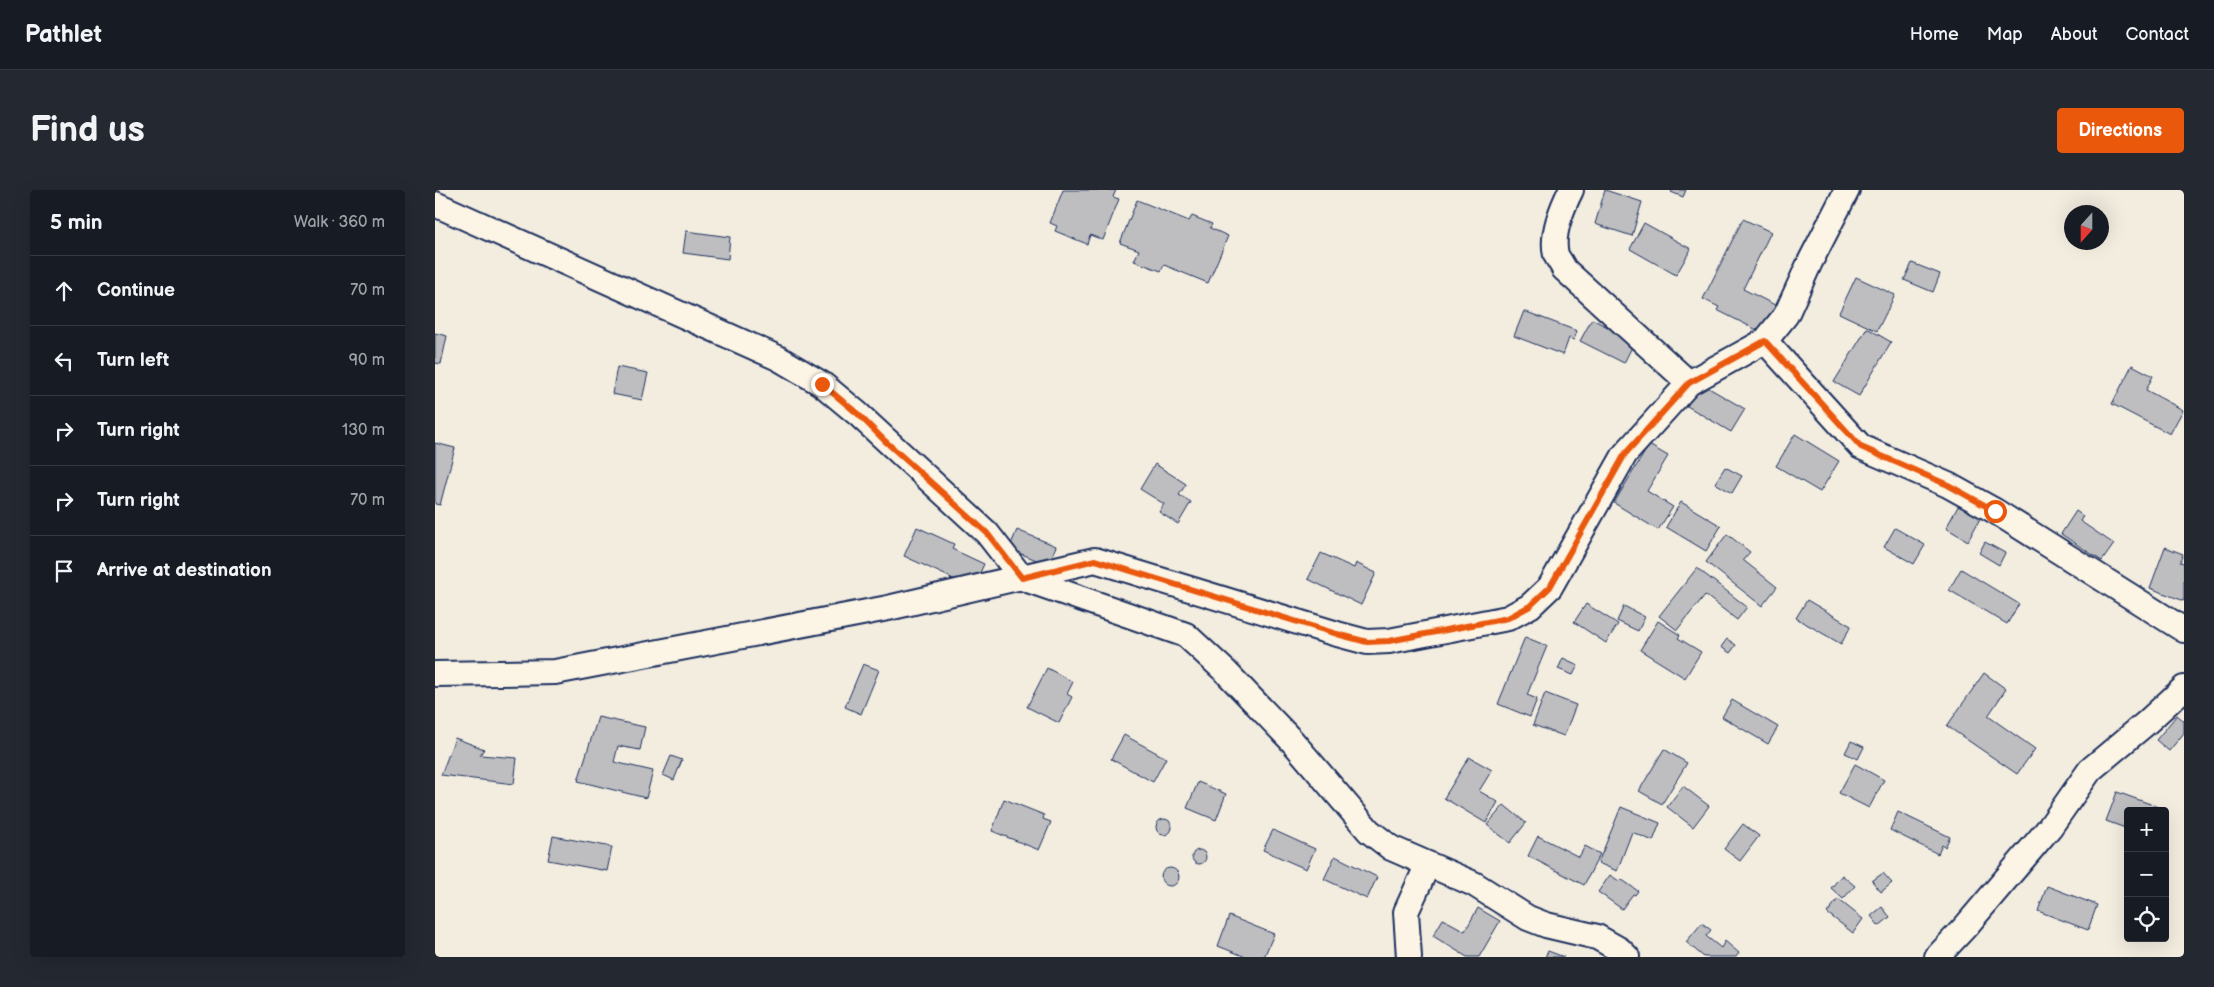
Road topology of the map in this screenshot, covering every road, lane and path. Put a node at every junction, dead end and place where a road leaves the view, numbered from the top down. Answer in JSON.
{"nodes":[{"id":1,"x":1571,"y":190,"type":"edge"},
{"id":2,"x":1847,"y":190,"type":"edge"},
{"id":3,"x":435,"y":204,"type":"edge"},
{"id":4,"x":1765,"y":341,"type":"junction"},
{"id":5,"x":1689,"y":383,"type":"junction"},
{"id":6,"x":1022,"y":578,"type":"junction"},
{"id":7,"x":2184,"y":630,"type":"edge"},
{"id":8,"x":435,"y":674,"type":"edge"},
{"id":9,"x":2184,"y":688,"type":"edge"},
{"id":10,"x":1428,"y":864,"type":"junction"},
{"id":11,"x":1409,"y":957,"type":"edge"},
{"id":12,"x":1627,"y":957,"type":"edge"},
{"id":13,"x":1937,"y":957,"type":"edge"}],
"edges":[{"from":1,"to":5,"type":"street"},
{"from":2,"to":4,"type":"street"},
{"from":3,"to":6,"type":"street"},
{"from":4,"to":5,"type":"street"},
{"from":4,"to":7,"type":"street"},
{"from":5,"to":6,"type":"street"},
{"from":6,"to":8,"type":"street"},
{"from":6,"to":10,"type":"street"},
{"from":9,"to":13,"type":"street"},
{"from":10,"to":11,"type":"street"},
{"from":10,"to":12,"type":"street"}]}
